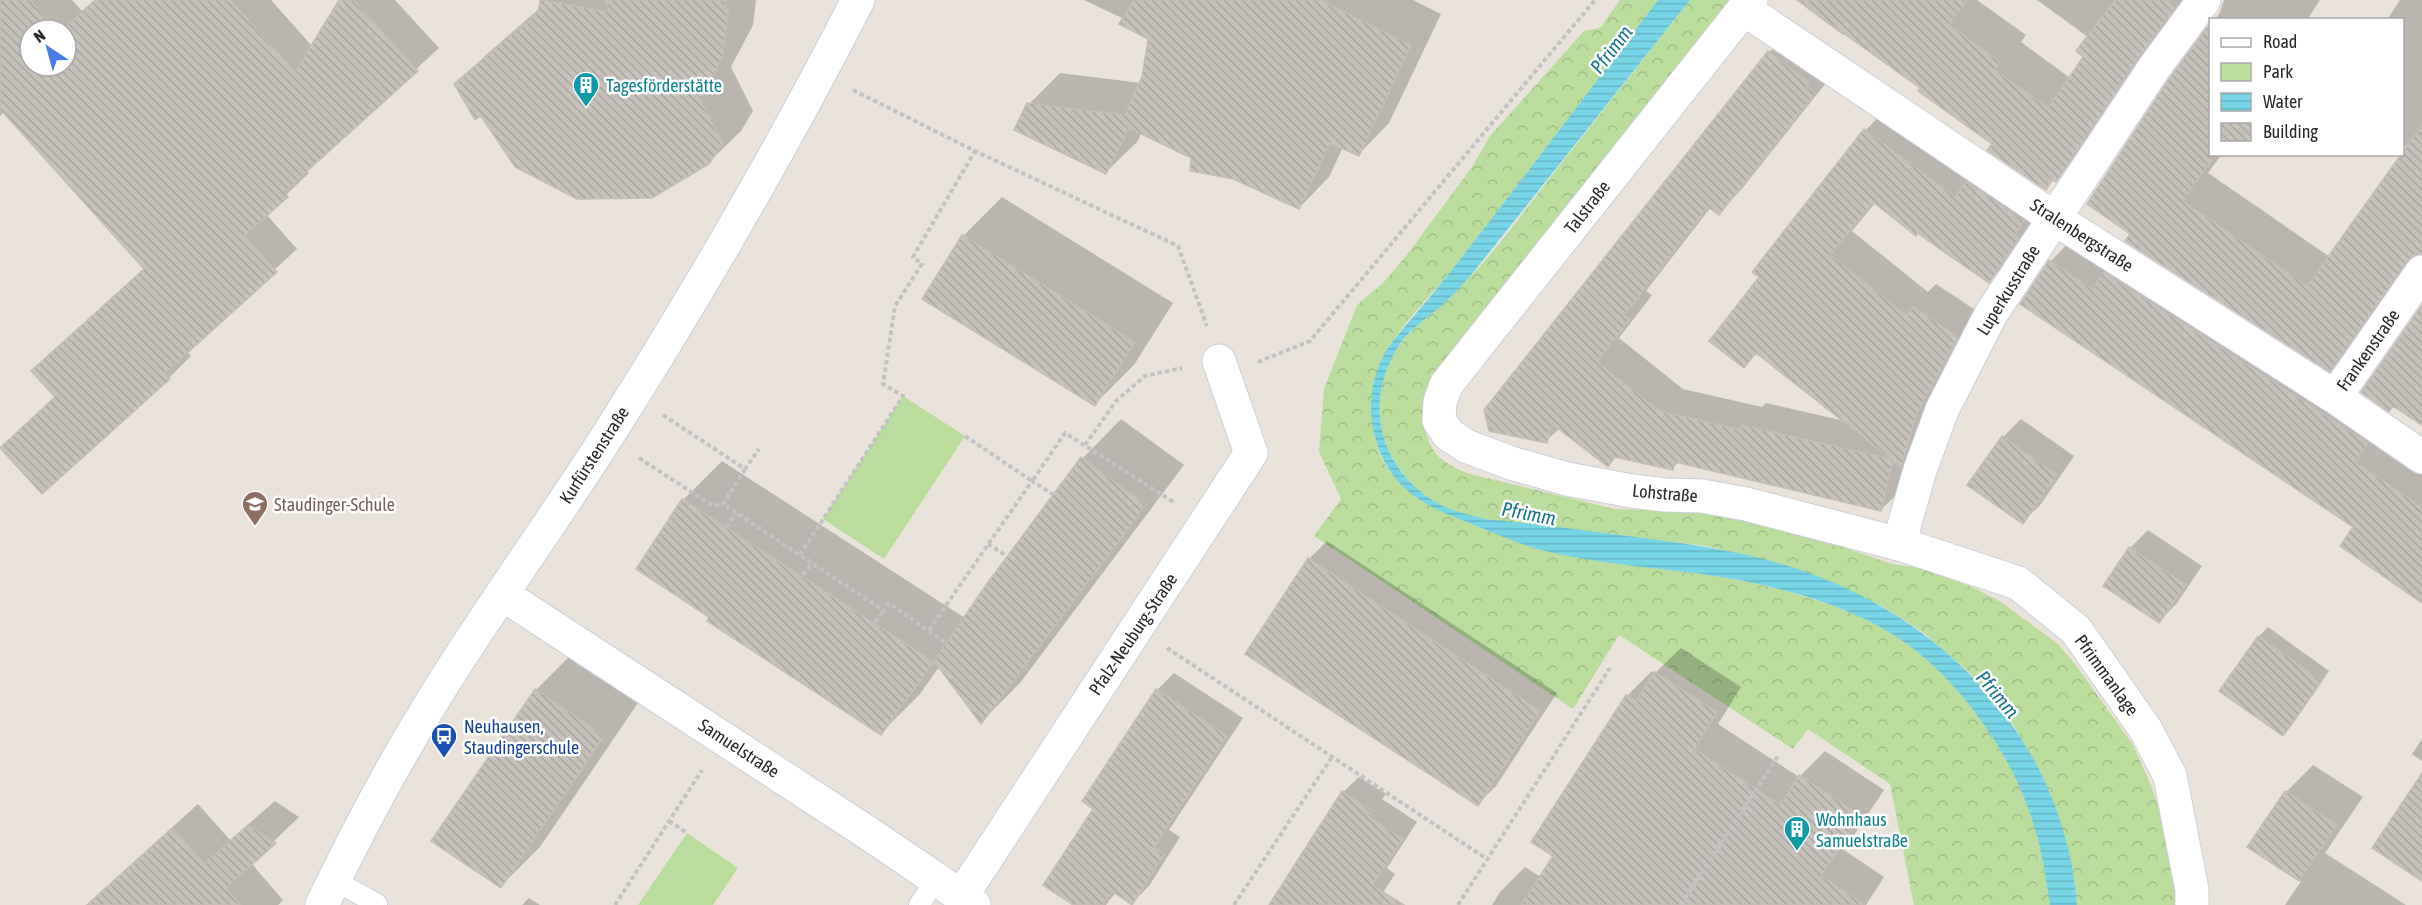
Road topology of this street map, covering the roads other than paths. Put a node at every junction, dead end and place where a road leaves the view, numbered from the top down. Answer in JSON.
{"nodes":[{"id":1,"x":858,"y":0,"type":"edge"},
{"id":2,"x":2204,"y":0,"type":"edge"},
{"id":3,"x":1747,"y":4,"type":"edge"},
{"id":4,"x":2055,"y":218,"type":"junction"},
{"id":5,"x":2422,"y":272,"type":"edge"},
{"id":6,"x":1221,"y":368,"type":"road end"},
{"id":7,"x":2335,"y":398,"type":"junction"},
{"id":8,"x":1439,"y":420,"type":"joint"},
{"id":9,"x":2422,"y":457,"type":"edge"},
{"id":10,"x":1903,"y":545,"type":"junction"},
{"id":11,"x":502,"y":594,"type":"junction"},
{"id":12,"x":328,"y":893,"type":"edge"},
{"id":13,"x":948,"y":896,"type":"edge"},
{"id":14,"x":378,"y":904,"type":"edge"},
{"id":15,"x":2192,"y":905,"type":"edge"}],
"edges":[{"from":1,"to":11,"type":"street","name":"Kurfürstenstraße"},
{"from":2,"to":4,"type":"street","name":"Luperkusstraße"},
{"from":3,"to":4,"type":"street","name":"Stralenbergstraße"},
{"from":3,"to":8,"type":"street","name":"Talstraße"},
{"from":4,"to":7,"type":"street","name":"Stralenbergstraße"},
{"from":4,"to":10,"type":"street","name":"Luperkusstraße"},
{"from":5,"to":7,"type":"street","name":"Frankenstraße"},
{"from":6,"to":13,"type":"street","name":"Pfalz-Neuburg-Straße"},
{"from":7,"to":9,"type":"street","name":"Stralenbergstraße"},
{"from":8,"to":10,"type":"street","name":"Lohstraße"},
{"from":10,"to":15,"type":"street","name":"Pfrimmanlage"},
{"from":11,"to":12,"type":"street","name":"Kurfürstenstraße"},
{"from":11,"to":13,"type":"street","name":"Samuelstraße"},
{"from":12,"to":14,"type":"lane"}]}
